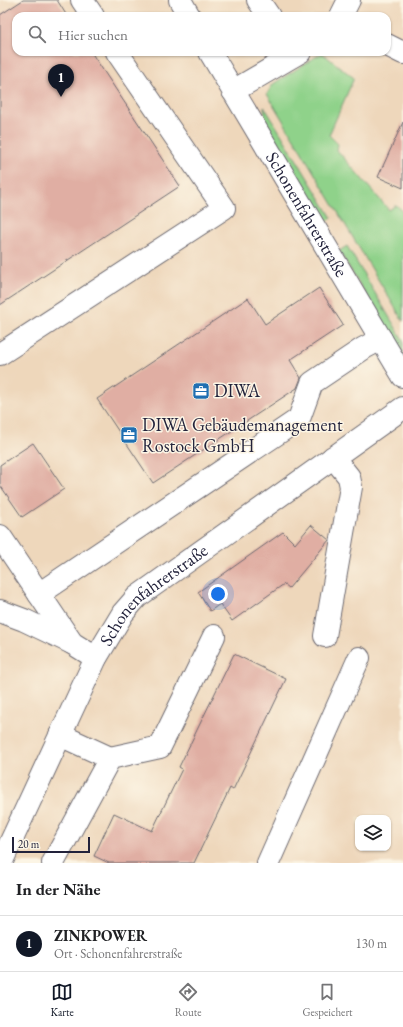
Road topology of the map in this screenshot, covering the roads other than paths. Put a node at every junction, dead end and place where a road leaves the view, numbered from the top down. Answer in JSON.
{"nodes":[{"id":1,"x":82,"y":0,"type":"edge"},
{"id":2,"x":180,"y":0,"type":"edge"},
{"id":3,"x":258,"y":0,"type":"edge"},
{"id":4,"x":349,"y":0,"type":"edge"},
{"id":5,"x":90,"y":12,"type":"edge"},
{"id":6,"x":187,"y":12,"type":"edge"},
{"id":7,"x":266,"y":12,"type":"edge"},
{"id":8,"x":343,"y":12,"type":"edge"},
{"id":9,"x":391,"y":47,"type":"edge"},
{"id":10,"x":403,"y":53,"type":"edge"},
{"id":11,"x":121,"y":56,"type":"edge"},
{"id":12,"x":212,"y":56,"type":"edge"},
{"id":13,"x":291,"y":56,"type":"edge"},
{"id":14,"x":233,"y":91,"type":"junction"},
{"id":15,"x":381,"y":339,"type":"junction"},
{"id":16,"x":0,"y":354,"type":"edge"},
{"id":17,"x":403,"y":376,"type":"edge"},
{"id":18,"x":403,"y":408,"type":"edge"},
{"id":19,"x":333,"y":457,"type":"junction"},
{"id":20,"x":0,"y":536,"type":"edge"},
{"id":21,"x":39,"y":594,"type":"junction"},
{"id":22,"x":0,"y":611,"type":"edge"},
{"id":23,"x":214,"y":636,"type":"dead end"},
{"id":24,"x":326,"y":636,"type":"dead end"},
{"id":25,"x":72,"y":643,"type":"junction"},
{"id":26,"x":96,"y":658,"type":"junction"},
{"id":27,"x":359,"y":658,"type":"dead end"},
{"id":28,"x":60,"y":735,"type":"junction"},
{"id":29,"x":110,"y":758,"type":"junction"},
{"id":30,"x":6,"y":862,"type":"edge"},
{"id":31,"x":53,"y":863,"type":"edge"},
{"id":32,"x":268,"y":863,"type":"edge"}],
"edges":[{"from":1,"to":5,"type":"street"},
{"from":2,"to":6,"type":"street"},
{"from":3,"to":7,"type":"street"},
{"from":4,"to":8,"type":"street"},
{"from":9,"to":10,"type":"street"},
{"from":11,"to":16,"type":"street"},
{"from":12,"to":14,"type":"street","name":"Schonenfahrerstraße"},
{"from":13,"to":14,"type":"street"},
{"from":14,"to":15,"type":"street","name":"Schonenfahrerstraße"},
{"from":15,"to":17,"type":"street","name":"Schonenfahrerstraße"},
{"from":15,"to":21,"type":"street"},
{"from":18,"to":19,"type":"street","name":"Schonenfahrerstraße"},
{"from":19,"to":24,"type":"street"},
{"from":19,"to":26,"type":"street","name":"Schonenfahrerstraße"},
{"from":20,"to":21,"type":"street"},
{"from":21,"to":25,"type":"street"},
{"from":22,"to":25,"type":"street"},
{"from":23,"to":29,"type":"street"},
{"from":25,"to":26,"type":"street"},
{"from":26,"to":28,"type":"street","name":"Schonenfahrerstraße"},
{"from":27,"to":32,"type":"street"},
{"from":28,"to":29,"type":"street"},
{"from":28,"to":30,"type":"street","name":"Schonenfahrerstraße"},
{"from":29,"to":31,"type":"street"}]}
